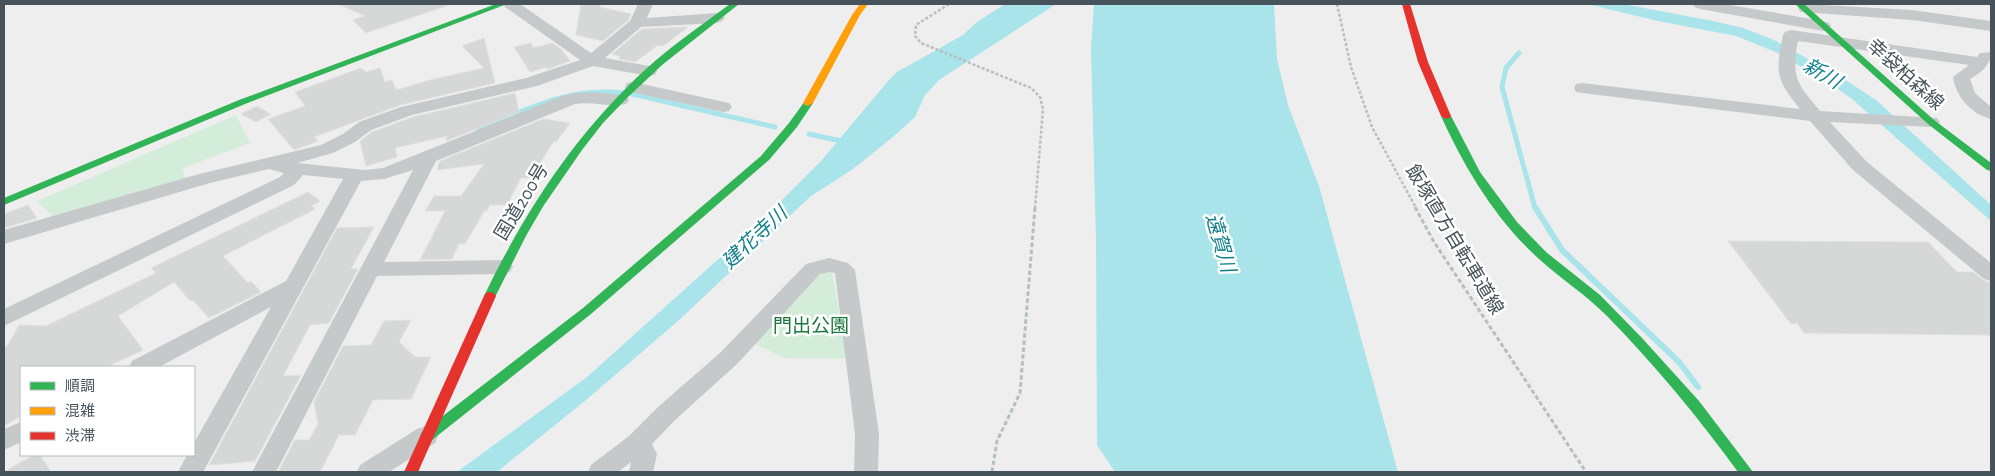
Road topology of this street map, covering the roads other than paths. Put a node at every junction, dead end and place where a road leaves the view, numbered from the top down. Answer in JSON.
{"nodes":[{"id":1,"x":503,"y":4,"type":"edge"},
{"id":2,"x":510,"y":4,"type":"edge"},
{"id":3,"x":645,"y":4,"type":"edge"},
{"id":4,"x":735,"y":4,"type":"edge"},
{"id":5,"x":864,"y":4,"type":"edge"},
{"id":6,"x":1406,"y":4,"type":"edge"},
{"id":7,"x":1700,"y":4,"type":"edge"},
{"id":8,"x":1803,"y":7,"type":"edge"},
{"id":9,"x":717,"y":18,"type":"junction"},
{"id":10,"x":637,"y":24,"type":"junction"},
{"id":11,"x":1825,"y":26,"type":"junction"},
{"id":12,"x":1991,"y":26,"type":"edge"},
{"id":13,"x":1842,"y":42,"type":"junction"},
{"id":14,"x":592,"y":61,"type":"junction"},
{"id":15,"x":1980,"y":62,"type":"junction"},
{"id":16,"x":649,"y":71,"type":"junction"},
{"id":17,"x":1582,"y":88,"type":"dead end"},
{"id":18,"x":626,"y":94,"type":"junction"},
{"id":19,"x":723,"y":107,"type":"dead end"},
{"id":20,"x":1991,"y":114,"type":"edge"},
{"id":21,"x":1815,"y":116,"type":"junction"},
{"id":22,"x":1930,"y":122,"type":"junction"},
{"id":23,"x":429,"y":157,"type":"junction"},
{"id":24,"x":250,"y":168,"type":"junction"},
{"id":25,"x":1991,"y":168,"type":"edge"},
{"id":26,"x":298,"y":170,"type":"junction"},
{"id":27,"x":355,"y":175,"type":"junction"},
{"id":28,"x":4,"y":202,"type":"edge"},
{"id":29,"x":4,"y":237,"type":"edge"},
{"id":30,"x":504,"y":267,"type":"junction"},
{"id":31,"x":370,"y":269,"type":"junction"},
{"id":32,"x":1991,"y":274,"type":"edge"},
{"id":33,"x":293,"y":286,"type":"junction"},
{"id":34,"x":4,"y":318,"type":"edge"},
{"id":35,"x":142,"y":366,"type":"edge"},
{"id":36,"x":20,"y":432,"type":"edge"},
{"id":37,"x":427,"y":436,"type":"junction"},
{"id":38,"x":4,"y":440,"type":"edge"},
{"id":39,"x":638,"y":443,"type":"junction"},
{"id":40,"x":413,"y":467,"type":"edge"},
{"id":41,"x":190,"y":472,"type":"edge"},
{"id":42,"x":264,"y":472,"type":"edge"},
{"id":43,"x":368,"y":472,"type":"edge"},
{"id":44,"x":600,"y":472,"type":"edge"},
{"id":45,"x":641,"y":472,"type":"edge"},
{"id":46,"x":866,"y":472,"type":"edge"},
{"id":47,"x":1746,"y":472,"type":"edge"}],
"edges":[{"from":1,"to":28,"type":"main road"},
{"from":2,"to":14,"type":"street"},
{"from":3,"to":10,"type":"street"},
{"from":4,"to":9,"type":"main road","name":"国道200号"},
{"from":5,"to":37,"type":"main road"},
{"from":6,"to":47,"type":"main road"},
{"from":7,"to":11,"type":"street"},
{"from":8,"to":11,"type":"main road","name":"幸袋柏森線"},
{"from":8,"to":12,"type":"street"},
{"from":9,"to":10,"type":"street"},
{"from":9,"to":16,"type":"main road","name":"国道200号"},
{"from":10,"to":14,"type":"street"},
{"from":11,"to":13,"type":"main road","name":"幸袋柏森線"},
{"from":11,"to":15,"type":"street"},
{"from":13,"to":15,"type":"street"},
{"from":13,"to":21,"type":"street"},
{"from":13,"to":22,"type":"main road","name":"幸袋柏森線"},
{"from":14,"to":16,"type":"street"},
{"from":14,"to":24,"type":"street"},
{"from":15,"to":20,"type":"street"},
{"from":16,"to":18,"type":"main road","name":"国道200号"},
{"from":17,"to":21,"type":"street"},
{"from":18,"to":19,"type":"street"},
{"from":18,"to":23,"type":"street"},
{"from":18,"to":30,"type":"main road","name":"国道200号"},
{"from":21,"to":22,"type":"street"},
{"from":21,"to":32,"type":"street"},
{"from":22,"to":25,"type":"main road","name":"幸袋柏森線"},
{"from":23,"to":27,"type":"street"},
{"from":23,"to":31,"type":"street"},
{"from":24,"to":26,"type":"street"},
{"from":24,"to":29,"type":"street"},
{"from":26,"to":27,"type":"street"},
{"from":26,"to":34,"type":"street"},
{"from":27,"to":33,"type":"street"},
{"from":30,"to":31,"type":"street"},
{"from":30,"to":37,"type":"main road","name":"国道200号"},
{"from":31,"to":42,"type":"street"},
{"from":33,"to":35,"type":"street"},
{"from":33,"to":41,"type":"street"},
{"from":36,"to":38,"type":"street"},
{"from":37,"to":40,"type":"main road","name":"国道200号"},
{"from":37,"to":43,"type":"street"},
{"from":39,"to":44,"type":"street"},
{"from":39,"to":45,"type":"street"},
{"from":39,"to":46,"type":"street"}]}
